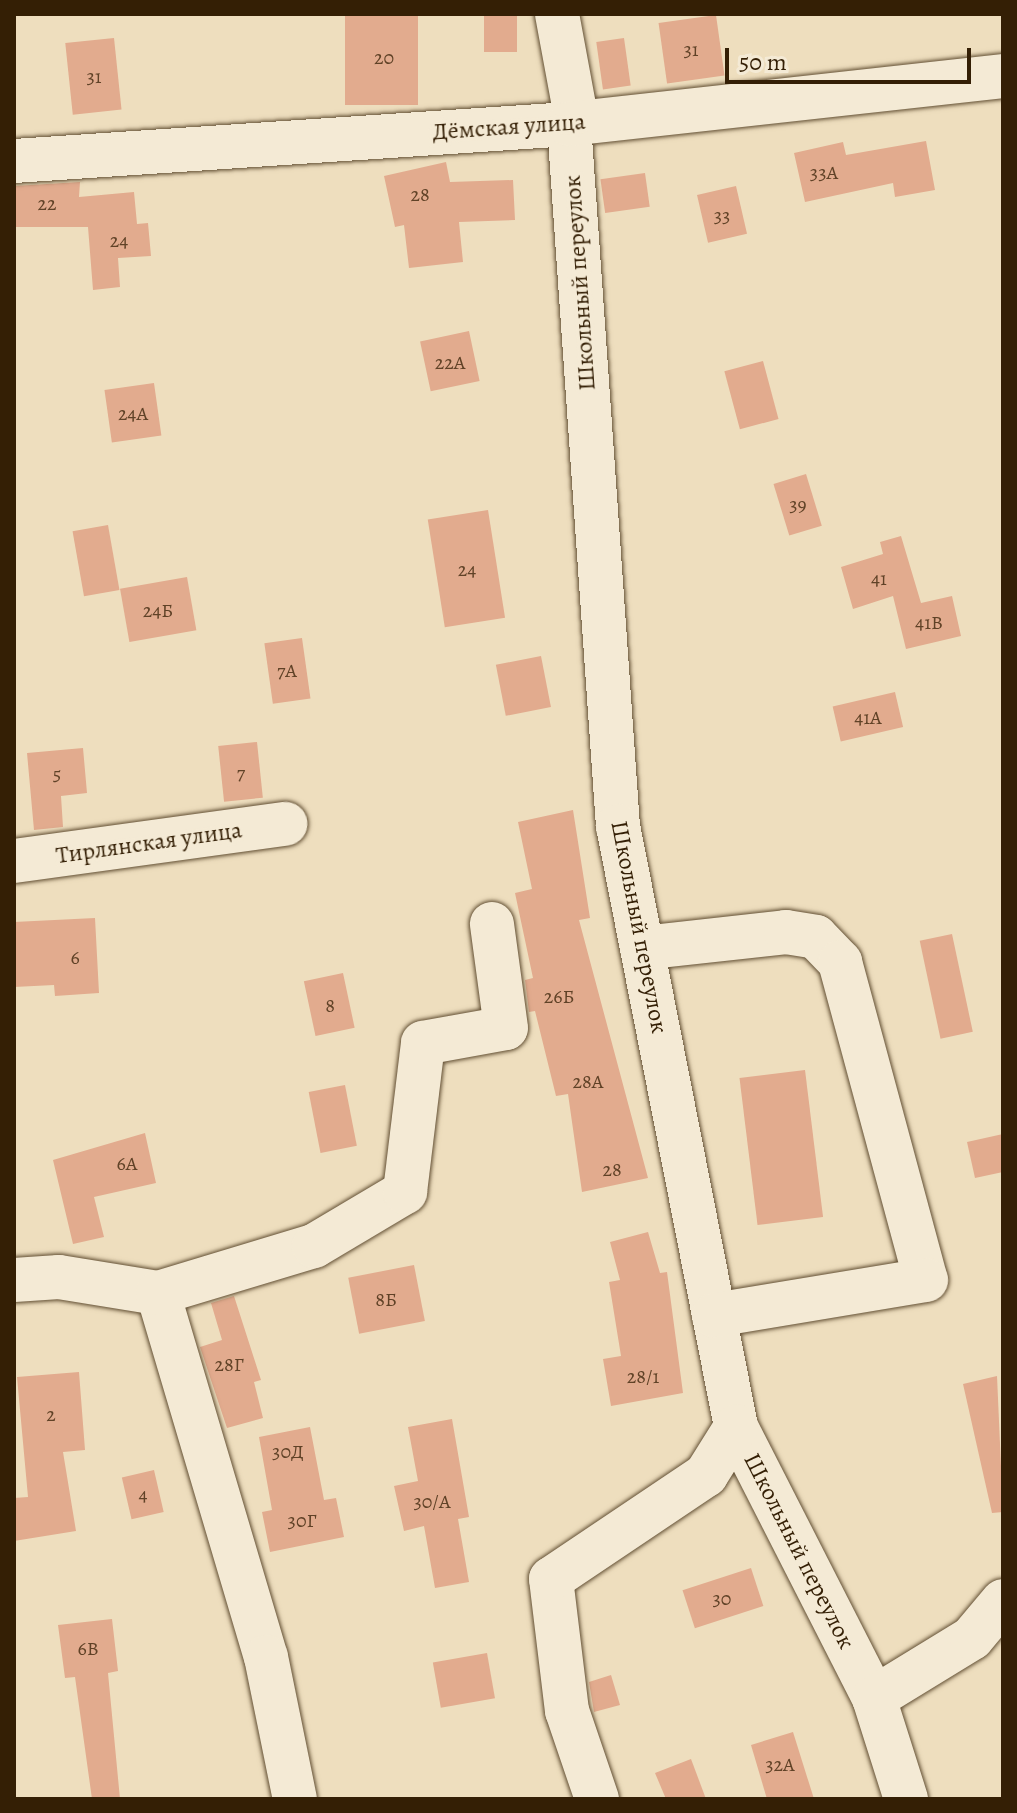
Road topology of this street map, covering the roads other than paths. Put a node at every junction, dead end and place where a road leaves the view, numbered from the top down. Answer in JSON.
{"nodes":[{"id":1,"x":557,"y":14,"type":"edge"},
{"id":2,"x":1003,"y":76,"type":"edge"},
{"id":3,"x":569,"y":124,"type":"junction"},
{"id":4,"x":14,"y":161,"type":"edge"},
{"id":5,"x":285,"y":824,"type":"dead end"},
{"id":6,"x":14,"y":861,"type":"edge"},
{"id":7,"x":492,"y":924,"type":"dead end"},
{"id":8,"x":642,"y":948,"type":"junction"},
{"id":9,"x":14,"y":1280,"type":"edge"},
{"id":10,"x":158,"y":1293,"type":"junction"},
{"id":11,"x":714,"y":1315,"type":"junction"},
{"id":12,"x":736,"y":1427,"type":"junction"},
{"id":13,"x":1003,"y":1601,"type":"edge"},
{"id":14,"x":874,"y":1698,"type":"junction"},
{"id":15,"x":295,"y":1799,"type":"edge"},
{"id":16,"x":597,"y":1799,"type":"edge"},
{"id":17,"x":906,"y":1799,"type":"edge"}],
"edges":[{"from":1,"to":3,"type":"street","name":"Школьный переулок"},
{"from":2,"to":3,"type":"street","name":"Дёмская улица"},
{"from":3,"to":4,"type":"street","name":"Дёмская улица"},
{"from":3,"to":8,"type":"street","name":"Школьный переулок"},
{"from":5,"to":6,"type":"street","name":"Тирлянская улица"},
{"from":7,"to":10,"type":"street"},
{"from":8,"to":11,"type":"street","name":"Школьный переулок"},
{"from":8,"to":11,"type":"street"},
{"from":9,"to":10,"type":"street"},
{"from":10,"to":15,"type":"street"},
{"from":11,"to":12,"type":"street","name":"Школьный переулок"},
{"from":12,"to":14,"type":"street","name":"Школьный переулок"},
{"from":12,"to":16,"type":"street"},
{"from":13,"to":14,"type":"street"},
{"from":14,"to":17,"type":"street","name":"Школьный переулок"}]}
